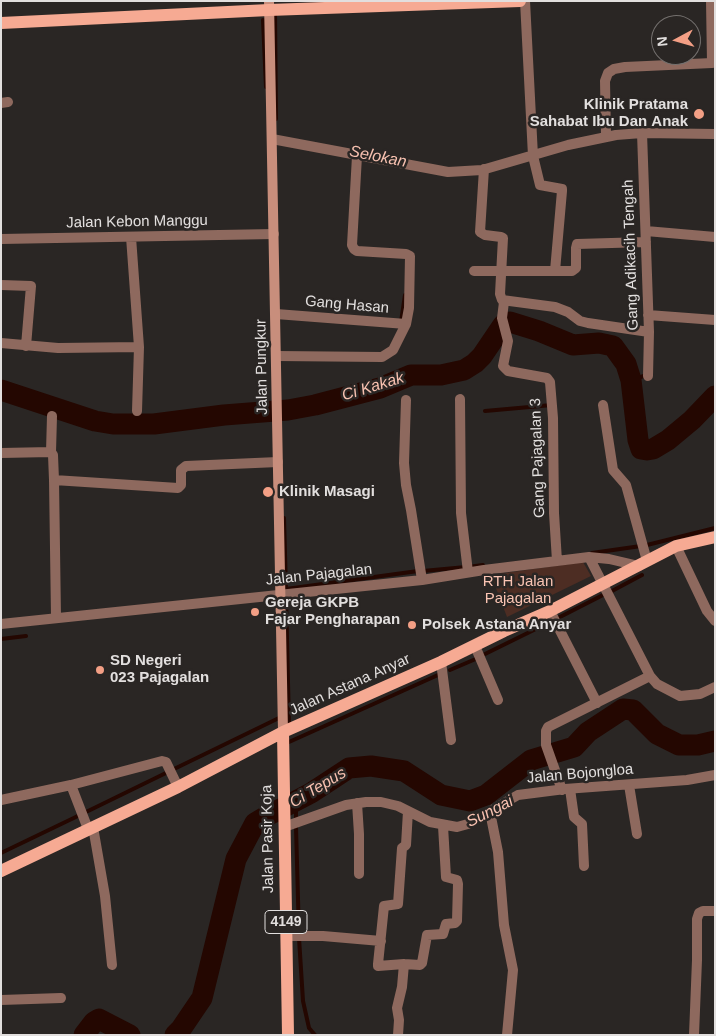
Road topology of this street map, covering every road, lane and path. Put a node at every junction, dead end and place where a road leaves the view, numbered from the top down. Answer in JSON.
{"nodes":[{"id":1,"x":520,"y":1,"type":"edge"},
{"id":2,"x":524,"y":1,"type":"edge"},
{"id":3,"x":711,"y":1,"type":"edge"},
{"id":4,"x":269,"y":6,"type":"edge"},
{"id":5,"x":1,"y":23,"type":"edge"},
{"id":6,"x":642,"y":132,"type":"junction"},
{"id":7,"x":715,"y":134,"type":"edge"},
{"id":8,"x":606,"y":136,"type":"junction"},
{"id":9,"x":272,"y":139,"type":"junction"},
{"id":10,"x":356,"y":156,"type":"junction"},
{"id":11,"x":533,"y":156,"type":"junction"},
{"id":12,"x":482,"y":170,"type":"junction"},
{"id":13,"x":274,"y":234,"type":"junction"},
{"id":14,"x":715,"y":237,"type":"edge"},
{"id":15,"x":131,"y":238,"type":"junction"},
{"id":16,"x":645,"y":238,"type":"junction"},
{"id":17,"x":1,"y":239,"type":"edge"},
{"id":18,"x":502,"y":270,"type":"junction"},
{"id":19,"x":474,"y":271,"type":"dead end"},
{"id":20,"x":555,"y":271,"type":"junction"},
{"id":21,"x":1,"y":285,"type":"edge"},
{"id":22,"x":502,"y":300,"type":"junction"},
{"id":23,"x":276,"y":314,"type":"junction"},
{"id":24,"x":648,"y":315,"type":"junction"},
{"id":25,"x":715,"y":320,"type":"edge"},
{"id":26,"x":402,"y":324,"type":"junction"},
{"id":27,"x":649,"y":332,"type":"junction"},
{"id":28,"x":1,"y":343,"type":"edge"},
{"id":29,"x":26,"y":346,"type":"junction"},
{"id":30,"x":139,"y":347,"type":"junction"},
{"id":31,"x":279,"y":356,"type":"junction"},
{"id":32,"x":648,"y":376,"type":"dead end"},
{"id":33,"x":460,"y":399,"type":"dead end"},
{"id":34,"x":406,"y":400,"type":"dead end"},
{"id":35,"x":602,"y":405,"type":"dead end"},
{"id":36,"x":137,"y":411,"type":"dead end"},
{"id":37,"x":52,"y":416,"type":"dead end"},
{"id":38,"x":51,"y":452,"type":"junction"},
{"id":39,"x":1,"y":453,"type":"edge"},
{"id":40,"x":278,"y":462,"type":"junction"},
{"id":41,"x":54,"y":480,"type":"junction"},
{"id":42,"x":715,"y":538,"type":"edge"},
{"id":43,"x":676,"y":546,"type":"junction"},
{"id":44,"x":589,"y":557,"type":"junction"},
{"id":45,"x":557,"y":561,"type":"junction"},
{"id":46,"x":643,"y":563,"type":"junction"},
{"id":47,"x":468,"y":569,"type":"junction"},
{"id":48,"x":422,"y":580,"type":"junction"},
{"id":49,"x":603,"y":585,"type":"junction"},
{"id":50,"x":280,"y":594,"type":"junction"},
{"id":51,"x":550,"y":612,"type":"junction"},
{"id":52,"x":56,"y":617,"type":"junction"},
{"id":53,"x":715,"y":621,"type":"edge"},
{"id":54,"x":1,"y":624,"type":"edge"},
{"id":55,"x":477,"y":650,"type":"junction"},
{"id":56,"x":441,"y":662,"type":"junction"},
{"id":57,"x":650,"y":676,"type":"junction"},
{"id":58,"x":715,"y":687,"type":"edge"},
{"id":59,"x":498,"y":700,"type":"dead end"},
{"id":60,"x":597,"y":703,"type":"junction"},
{"id":61,"x":283,"y":732,"type":"junction"},
{"id":62,"x":451,"y":740,"type":"dead end"},
{"id":63,"x":715,"y":774,"type":"edge"},
{"id":64,"x":71,"y":785,"type":"junction"},
{"id":65,"x":629,"y":785,"type":"junction"},
{"id":66,"x":178,"y":787,"type":"junction"},
{"id":67,"x":565,"y":789,"type":"junction"},
{"id":68,"x":1,"y":800,"type":"edge"},
{"id":69,"x":358,"y":805,"type":"junction"},
{"id":70,"x":408,"y":811,"type":"junction"},
{"id":71,"x":490,"y":812,"type":"junction"},
{"id":72,"x":284,"y":827,"type":"junction"},
{"id":73,"x":91,"y":828,"type":"junction"},
{"id":74,"x":443,"y":829,"type":"junction"},
{"id":75,"x":637,"y":834,"type":"dead end"},
{"id":76,"x":584,"y":866,"type":"dead end"},
{"id":77,"x":1,"y":871,"type":"edge"},
{"id":78,"x":359,"y":874,"type":"dead end"},
{"id":79,"x":715,"y":911,"type":"edge"},
{"id":80,"x":286,"y":936,"type":"junction"},
{"id":81,"x":381,"y":941,"type":"junction"},
{"id":82,"x":404,"y":964,"type":"junction"},
{"id":83,"x":112,"y":965,"type":"dead end"},
{"id":84,"x":61,"y":998,"type":"dead end"},
{"id":85,"x":1,"y":1000,"type":"edge"},
{"id":86,"x":288,"y":1035,"type":"edge"},
{"id":87,"x":398,"y":1035,"type":"edge"},
{"id":88,"x":507,"y":1035,"type":"edge"},
{"id":89,"x":694,"y":1035,"type":"edge"}],
"edges":[{"from":1,"to":4,"type":"main road"},
{"from":2,"to":11,"type":"street"},
{"from":3,"to":8,"type":"street"},
{"from":4,"to":5,"type":"main road"},
{"from":4,"to":9,"type":"main road","name":"Jalan Pungkur"},
{"from":6,"to":7,"type":"street"},
{"from":6,"to":8,"type":"street"},
{"from":6,"to":16,"type":"street","name":"Gang Adikacih Tengah"},
{"from":8,"to":11,"type":"street"},
{"from":9,"to":10,"type":"street"},
{"from":9,"to":13,"type":"main road","name":"Jalan Pungkur"},
{"from":10,"to":12,"type":"street"},
{"from":10,"to":26,"type":"street","name":"Gang Hasan"},
{"from":11,"to":12,"type":"street"},
{"from":11,"to":20,"type":"street"},
{"from":12,"to":18,"type":"street","name":"Gang Pajagalan 3"},
{"from":13,"to":15,"type":"street","name":"Jalan Kebon Manggu"},
{"from":13,"to":23,"type":"main road","name":"Jalan Pungkur"},
{"from":14,"to":16,"type":"street"},
{"from":15,"to":17,"type":"street","name":"Jalan Kebon Manggu"},
{"from":15,"to":30,"type":"street"},
{"from":16,"to":20,"type":"street"},
{"from":16,"to":24,"type":"street","name":"Gang Adikacih Tengah"},
{"from":18,"to":19,"type":"street"},
{"from":18,"to":20,"type":"street"},
{"from":18,"to":22,"type":"street","name":"Gang Pajagalan 3"},
{"from":21,"to":29,"type":"street"},
{"from":22,"to":27,"type":"street"},
{"from":22,"to":45,"type":"street","name":"Gang Pajagalan 3"},
{"from":23,"to":26,"type":"street","name":"Gang Hasan"},
{"from":23,"to":31,"type":"main road","name":"Jalan Pungkur"},
{"from":24,"to":25,"type":"street"},
{"from":24,"to":27,"type":"street","name":"Gang Adikacih Tengah"},
{"from":26,"to":31,"type":"street"},
{"from":27,"to":32,"type":"street","name":"Gang Adikacih Tengah"},
{"from":28,"to":29,"type":"street"},
{"from":29,"to":30,"type":"street"},
{"from":30,"to":36,"type":"street"},
{"from":31,"to":40,"type":"main road","name":"Jalan Pungkur"},
{"from":33,"to":47,"type":"street"},
{"from":34,"to":48,"type":"street"},
{"from":35,"to":46,"type":"street"},
{"from":37,"to":38,"type":"street"},
{"from":38,"to":39,"type":"street"},
{"from":38,"to":41,"type":"street"},
{"from":40,"to":41,"type":"street"},
{"from":40,"to":50,"type":"main road","name":"Jalan Pungkur"},
{"from":41,"to":52,"type":"street"},
{"from":42,"to":43,"type":"main road","name":"Jalan Astana Anyar"},
{"from":43,"to":46,"type":"main road","name":"Jalan Astana Anyar"},
{"from":43,"to":53,"type":"street"},
{"from":44,"to":45,"type":"street","name":"Jalan Pajagalan"},
{"from":44,"to":46,"type":"street","name":"Jalan Pajagalan"},
{"from":44,"to":49,"type":"street"},
{"from":45,"to":47,"type":"street","name":"Jalan Pajagalan"},
{"from":46,"to":49,"type":"main road","name":"Jalan Astana Anyar"},
{"from":47,"to":48,"type":"street","name":"Jalan Pajagalan"},
{"from":48,"to":50,"type":"street","name":"Jalan Pajagalan"},
{"from":49,"to":51,"type":"main road","name":"Jalan Astana Anyar"},
{"from":49,"to":57,"type":"street"},
{"from":50,"to":52,"type":"street","name":"Jalan Pajagalan"},
{"from":50,"to":61,"type":"main road","name":"Jalan Pungkur"},
{"from":51,"to":55,"type":"main road","name":"Jalan Astana Anyar"},
{"from":51,"to":60,"type":"street"},
{"from":52,"to":54,"type":"street","name":"Jalan Pajagalan"},
{"from":55,"to":56,"type":"main road","name":"Jalan Astana Anyar"},
{"from":55,"to":59,"type":"street"},
{"from":56,"to":61,"type":"main road","name":"Jalan Astana Anyar"},
{"from":56,"to":62,"type":"street"},
{"from":57,"to":58,"type":"street"},
{"from":57,"to":60,"type":"street"},
{"from":60,"to":67,"type":"street"},
{"from":61,"to":66,"type":"main road","name":"Jalan Astana Anyar"},
{"from":61,"to":72,"type":"main road","name":"Jalan Pasir Koja","number":"4149"},
{"from":63,"to":65,"type":"street","name":"Jalan Bojongloa"},
{"from":64,"to":66,"type":"street"},
{"from":64,"to":68,"type":"street"},
{"from":64,"to":73,"type":"street"},
{"from":65,"to":67,"type":"street","name":"Jalan Bojongloa"},
{"from":65,"to":75,"type":"street"},
{"from":66,"to":73,"type":"main road","name":"Jalan Astana Anyar"},
{"from":67,"to":71,"type":"street","name":"Jalan Bojongloa"},
{"from":67,"to":76,"type":"street"},
{"from":69,"to":70,"type":"street","name":"Jalan Bojongloa"},
{"from":69,"to":72,"type":"street","name":"Jalan Bojongloa"},
{"from":69,"to":78,"type":"street"},
{"from":70,"to":74,"type":"street","name":"Jalan Bojongloa"},
{"from":70,"to":81,"type":"street"},
{"from":71,"to":74,"type":"street","name":"Jalan Bojongloa"},
{"from":71,"to":88,"type":"street"},
{"from":72,"to":80,"type":"main road","name":"Jalan Pasir Koja","number":"4149"},
{"from":73,"to":77,"type":"main road","name":"Jalan Astana Anyar"},
{"from":73,"to":83,"type":"street"},
{"from":74,"to":82,"type":"street"},
{"from":79,"to":89,"type":"street"},
{"from":80,"to":81,"type":"street"},
{"from":80,"to":86,"type":"main road","name":"Jalan Pasir Koja","number":"4149"},
{"from":81,"to":82,"type":"street"},
{"from":82,"to":87,"type":"street"},
{"from":84,"to":85,"type":"street"}]}
